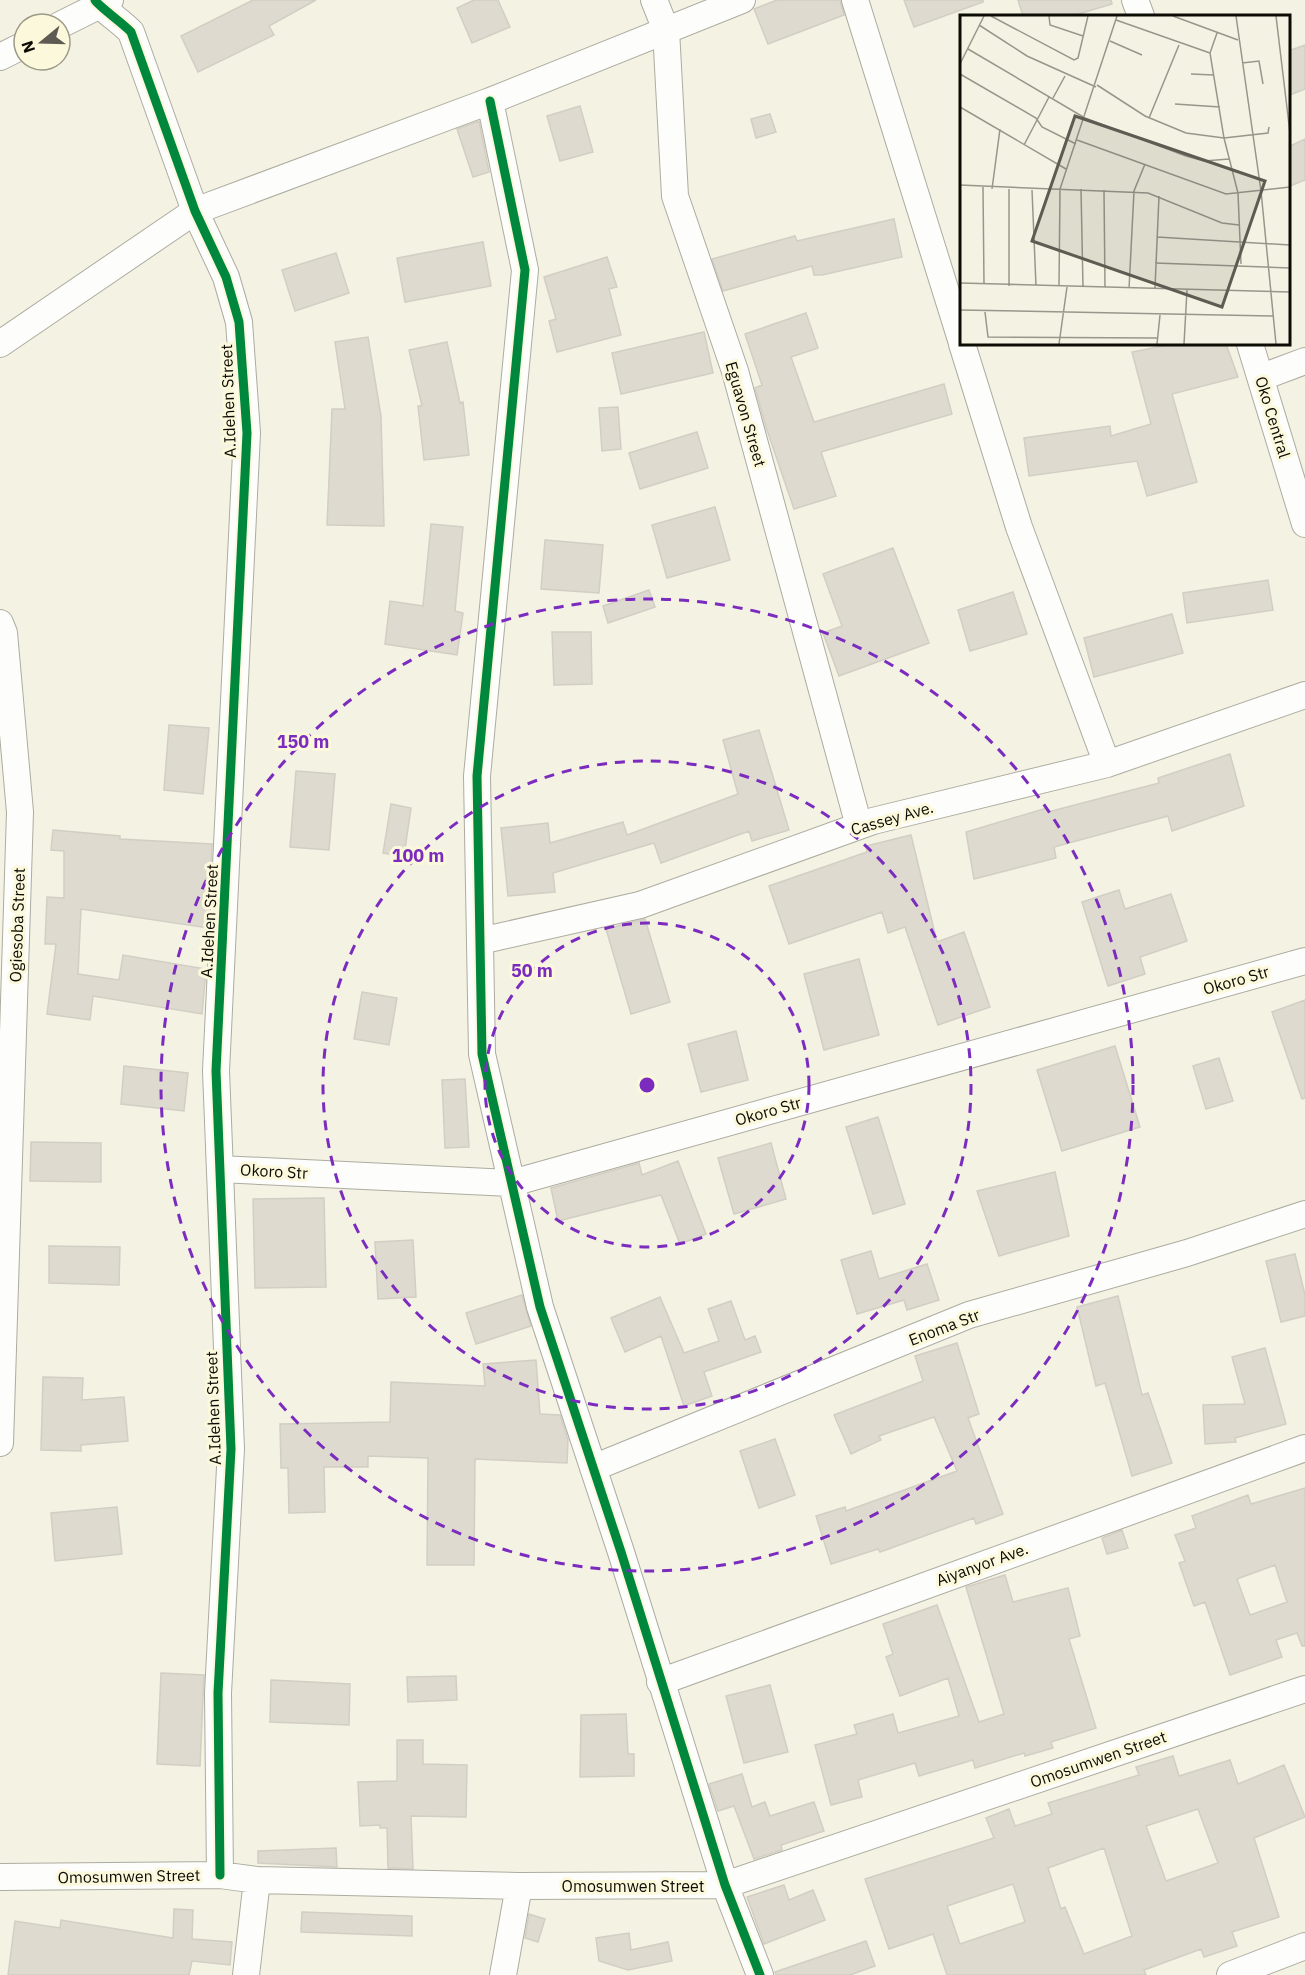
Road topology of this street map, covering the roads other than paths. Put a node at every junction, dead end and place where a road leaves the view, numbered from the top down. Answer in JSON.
{"nodes":[{"id":1,"x":654,"y":0,"type":"edge"},
{"id":2,"x":742,"y":0,"type":"edge"},
{"id":3,"x":855,"y":0,"type":"edge"},
{"id":4,"x":1135,"y":0,"type":"edge"},
{"id":5,"x":101,"y":2,"type":"edge"},
{"id":6,"x":1141,"y":15,"type":"edge"},
{"id":7,"x":72,"y":18,"type":"edge"},
{"id":8,"x":666,"y":30,"type":"junction"},
{"id":9,"x":490,"y":101,"type":"junction"},
{"id":10,"x":195,"y":211,"type":"junction"},
{"id":11,"x":960,"y":337,"type":"edge"},
{"id":12,"x":0,"y":344,"type":"edge"},
{"id":13,"x":963,"y":345,"type":"edge"},
{"id":14,"x":1250,"y":345,"type":"edge"},
{"id":15,"x":1305,"y":361,"type":"edge"},
{"id":16,"x":1262,"y":377,"type":"junction"},
{"id":17,"x":1305,"y":524,"type":"edge"},
{"id":18,"x":0,"y":623,"type":"edge"},
{"id":19,"x":1305,"y":695,"type":"edge"},
{"id":20,"x":1107,"y":764,"type":"junction"},
{"id":21,"x":859,"y":826,"type":"junction"},
{"id":22,"x":480,"y":941,"type":"junction"},
{"id":23,"x":1305,"y":961,"type":"edge"},
{"id":24,"x":220,"y":1168,"type":"junction"},
{"id":25,"x":512,"y":1183,"type":"junction"},
{"id":26,"x":1305,"y":1214,"type":"edge"},
{"id":27,"x":0,"y":1443,"type":"edge"},
{"id":28,"x":1305,"y":1448,"type":"edge"},
{"id":29,"x":593,"y":1468,"type":"junction"},
{"id":30,"x":660,"y":1682,"type":"junction"},
{"id":31,"x":1305,"y":1689,"type":"edge"},
{"id":32,"x":220,"y":1875,"type":"junction"},
{"id":33,"x":0,"y":1877,"type":"edge"},
{"id":34,"x":256,"y":1880,"type":"junction"},
{"id":35,"x":519,"y":1886,"type":"junction"},
{"id":36,"x":725,"y":1886,"type":"junction"},
{"id":37,"x":1305,"y":1946,"type":"edge"},
{"id":38,"x":246,"y":1975,"type":"edge"},
{"id":39,"x":503,"y":1975,"type":"edge"},
{"id":40,"x":760,"y":1975,"type":"edge"},
{"id":41,"x":1230,"y":1975,"type":"edge"}],
"edges":[{"from":1,"to":8,"type":"street","name":"Eguavon Street"},
{"from":2,"to":8,"type":"street"},
{"from":3,"to":11,"type":"street"},
{"from":4,"to":6,"type":"street"},
{"from":5,"to":7,"type":"street"},
{"from":5,"to":10,"type":"street","name":"A.Idehen Street"},
{"from":8,"to":9,"type":"street"},
{"from":8,"to":21,"type":"street","name":"Eguavon Street"},
{"from":9,"to":10,"type":"street"},
{"from":9,"to":22,"type":"street"},
{"from":10,"to":12,"type":"street"},
{"from":10,"to":24,"type":"street","name":"A.Idehen Street"},
{"from":13,"to":20,"type":"street"},
{"from":14,"to":16,"type":"street","name":"Oko Central"},
{"from":15,"to":16,"type":"street"},
{"from":16,"to":17,"type":"street","name":"Oko Central"},
{"from":18,"to":27,"type":"street","name":"Ogiesoba Street"},
{"from":19,"to":20,"type":"street","name":"Cassey Ave."},
{"from":20,"to":21,"type":"street","name":"Cassey Ave."},
{"from":21,"to":22,"type":"street","name":"Cassey Ave."},
{"from":22,"to":25,"type":"street"},
{"from":23,"to":25,"type":"street","name":"Okoro Str"},
{"from":24,"to":25,"type":"street","name":"Okoro Str"},
{"from":24,"to":32,"type":"street","name":"A.Idehen Street"},
{"from":25,"to":29,"type":"street"},
{"from":26,"to":29,"type":"street","name":"Enoma Str"},
{"from":28,"to":30,"type":"street","name":"Aiyanyor Ave."},
{"from":29,"to":30,"type":"street"},
{"from":30,"to":36,"type":"street"},
{"from":31,"to":36,"type":"street","name":"Omosumwen Street"},
{"from":32,"to":33,"type":"street","name":"Omosumwen Street"},
{"from":32,"to":34,"type":"street","name":"Omosumwen Street"},
{"from":34,"to":35,"type":"street","name":"Omosumwen Street"},
{"from":34,"to":38,"type":"street"},
{"from":35,"to":36,"type":"street","name":"Omosumwen Street"},
{"from":35,"to":39,"type":"street"},
{"from":36,"to":40,"type":"street"},
{"from":37,"to":41,"type":"street"}]}
